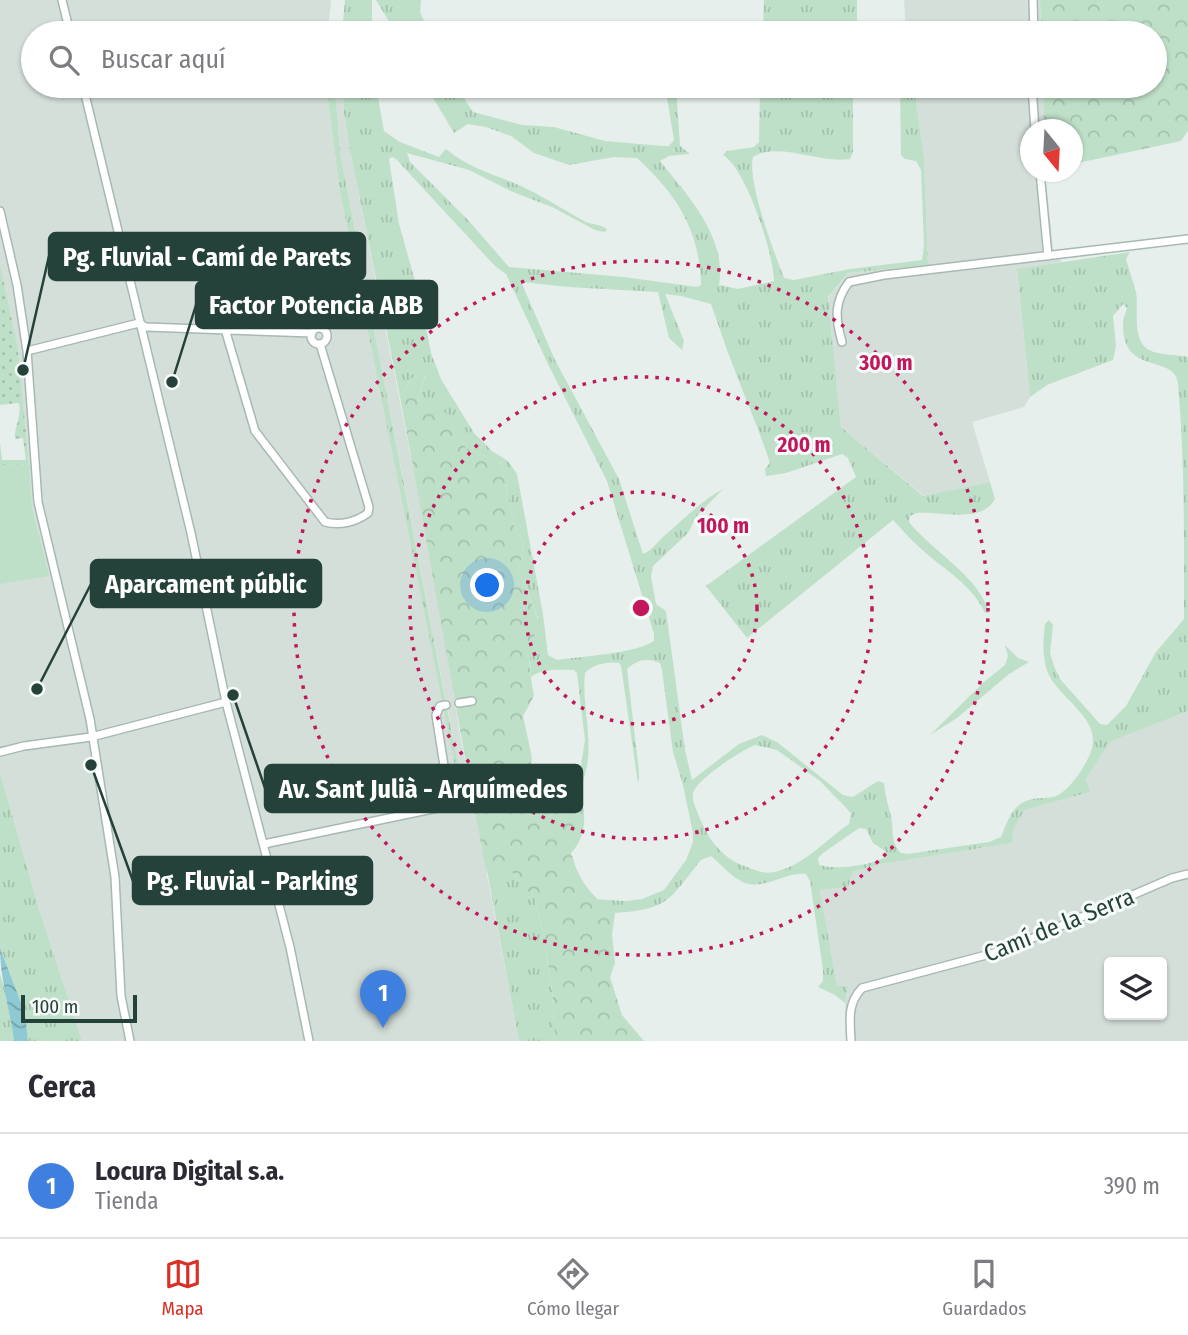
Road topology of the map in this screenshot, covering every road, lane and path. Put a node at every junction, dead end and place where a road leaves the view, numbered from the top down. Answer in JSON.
{"nodes":[{"id":1,"x":62,"y":0,"type":"edge"},
{"id":2,"x":1033,"y":0,"type":"edge"},
{"id":3,"x":67,"y":21,"type":"edge"},
{"id":4,"x":1034,"y":21,"type":"edge"},
{"id":5,"x":86,"y":98,"type":"edge"},
{"id":6,"x":1033,"y":98,"type":"edge"},
{"id":7,"x":1034,"y":119,"type":"edge"},
{"id":8,"x":1041,"y":182,"type":"edge"},
{"id":9,"x":0,"y":211,"type":"edge"},
{"id":10,"x":1188,"y":239,"type":"edge"},
{"id":11,"x":1048,"y":256,"type":"junction"},
{"id":12,"x":139,"y":323,"type":"junction"},
{"id":13,"x":225,"y":329,"type":"junction"},
{"id":14,"x":312,"y":333,"type":"junction"},
{"id":15,"x":842,"y":342,"type":"dead end"},
{"id":16,"x":320,"y":344,"type":"junction"},
{"id":17,"x":27,"y":351,"type":"junction"},
{"id":18,"x":472,"y":701,"type":"dead end"},
{"id":19,"x":226,"y":702,"type":"junction"},
{"id":20,"x":459,"y":702,"type":"dead end"},
{"id":21,"x":446,"y":705,"type":"dead end"},
{"id":22,"x":91,"y":737,"type":"junction"},
{"id":23,"x":0,"y":752,"type":"edge"},
{"id":24,"x":264,"y":844,"type":"junction"},
{"id":25,"x":1188,"y":874,"type":"edge"},
{"id":26,"x":130,"y":1041,"type":"edge"},
{"id":27,"x":309,"y":1041,"type":"edge"},
{"id":28,"x":851,"y":1041,"type":"edge"}],
"edges":[{"from":1,"to":3,"type":"street"},
{"from":2,"to":4,"type":"street"},
{"from":5,"to":12,"type":"street"},
{"from":6,"to":7,"type":"street"},
{"from":8,"to":11,"type":"street"},
{"from":9,"to":17,"type":"street"},
{"from":10,"to":11,"type":"street"},
{"from":11,"to":15,"type":"street"},
{"from":12,"to":13,"type":"street"},
{"from":12,"to":17,"type":"street"},
{"from":12,"to":19,"type":"street"},
{"from":13,"to":14,"type":"street"},
{"from":13,"to":16,"type":"street"},
{"from":14,"to":16,"type":"street"},
{"from":14,"to":16,"type":"street"},
{"from":17,"to":22,"type":"street"},
{"from":18,"to":20,"type":"street"},
{"from":19,"to":22,"type":"street"},
{"from":19,"to":24,"type":"street"},
{"from":21,"to":24,"type":"street"},
{"from":22,"to":23,"type":"street"},
{"from":22,"to":26,"type":"street"},
{"from":24,"to":27,"type":"street"},
{"from":25,"to":28,"type":"street","name":"Camí de la Serra"}]}
